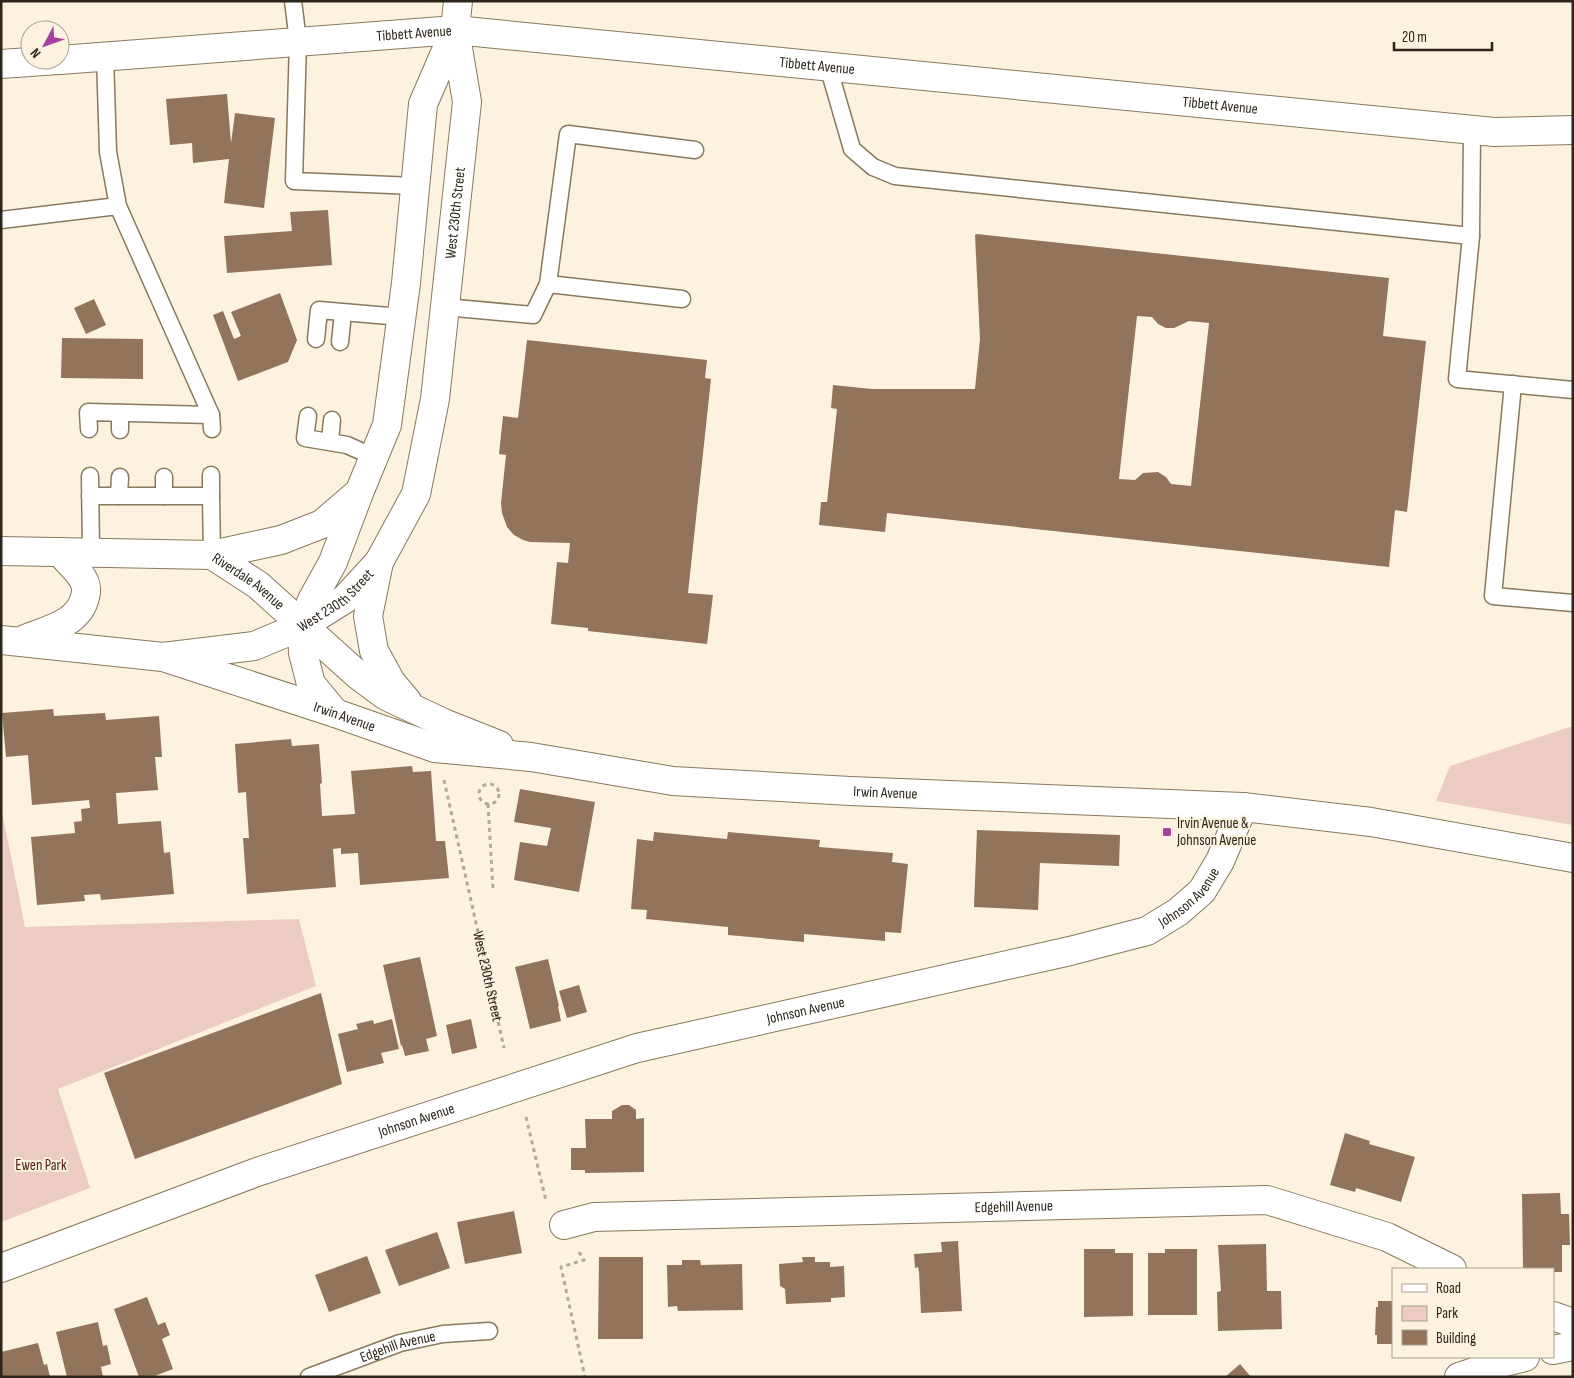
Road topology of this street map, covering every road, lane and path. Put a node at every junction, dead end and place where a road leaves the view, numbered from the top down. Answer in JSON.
{"nodes":[{"id":1,"x":293,"y":1,"type":"edge"},
{"id":2,"x":458,"y":1,"type":"edge"},
{"id":3,"x":455,"y":30,"type":"junction"},
{"id":4,"x":298,"y":41,"type":"junction"},
{"id":5,"x":106,"y":56,"type":"junction"},
{"id":6,"x":70,"y":59,"type":"edge"},
{"id":7,"x":20,"y":63,"type":"edge"},
{"id":8,"x":1,"y":64,"type":"edge"},
{"id":9,"x":828,"y":66,"type":"junction"},
{"id":10,"x":1472,"y":130,"type":"junction"},
{"id":11,"x":1573,"y":130,"type":"edge"},
{"id":12,"x":696,"y":150,"type":"dead end"},
{"id":13,"x":415,"y":186,"type":"junction"},
{"id":14,"x":118,"y":206,"type":"junction"},
{"id":15,"x":1,"y":220,"type":"edge"},
{"id":16,"x":1471,"y":236,"type":"junction"},
{"id":17,"x":548,"y":284,"type":"junction"},
{"id":18,"x":682,"y":299,"type":"dead end"},
{"id":19,"x":445,"y":306,"type":"junction"},
{"id":20,"x":343,"y":313,"type":"junction"},
{"id":21,"x":401,"y":317,"type":"junction"},
{"id":22,"x":316,"y":339,"type":"dead end"},
{"id":23,"x":340,"y":342,"type":"dead end"},
{"id":24,"x":1513,"y":384,"type":"junction"},
{"id":25,"x":1573,"y":390,"type":"edge"},
{"id":26,"x":120,"y":412,"type":"junction"},
{"id":27,"x":308,"y":416,"type":"dead end"},
{"id":28,"x":332,"y":420,"type":"dead end"},
{"id":29,"x":89,"y":429,"type":"dead end"},
{"id":30,"x":120,"y":430,"type":"dead end"},
{"id":31,"x":330,"y":441,"type":"junction"},
{"id":32,"x":374,"y":457,"type":"junction"},
{"id":33,"x":211,"y":475,"type":"dead end"},
{"id":34,"x":90,"y":476,"type":"dead end"},
{"id":35,"x":120,"y":477,"type":"dead end"},
{"id":36,"x":164,"y":477,"type":"dead end"},
{"id":37,"x":359,"y":493,"type":"junction"},
{"id":38,"x":90,"y":496,"type":"junction"},
{"id":39,"x":120,"y":496,"type":"junction"},
{"id":40,"x":164,"y":496,"type":"junction"},
{"id":41,"x":212,"y":496,"type":"junction"},
{"id":42,"x":1,"y":551,"type":"edge"},
{"id":43,"x":60,"y":552,"type":"junction"},
{"id":44,"x":91,"y":552,"type":"junction"},
{"id":45,"x":212,"y":555,"type":"junction"},
{"id":46,"x":379,"y":562,"type":"junction"},
{"id":47,"x":1573,"y":603,"type":"edge"},
{"id":48,"x":302,"y":626,"type":"junction"},
{"id":49,"x":10,"y":640,"type":"edge"},
{"id":50,"x":163,"y":658,"type":"junction"},
{"id":51,"x":414,"y":710,"type":"junction"},
{"id":52,"x":335,"y":713,"type":"junction"},
{"id":53,"x":530,"y":757,"type":"junction"},
{"id":54,"x":486,"y":785,"type":"dead end"},
{"id":55,"x":492,"y":785,"type":"dead end"},
{"id":56,"x":446,"y":787,"type":"dead end"},
{"id":57,"x":488,"y":804,"type":"junction"},
{"id":58,"x":1243,"y":807,"type":"junction"},
{"id":59,"x":1573,"y":858,"type":"edge"},
{"id":60,"x":493,"y":889,"type":"dead end"},
{"id":61,"x":504,"y":1048,"type":"dead end"},
{"id":62,"x":564,"y":1225,"type":"dead end"},
{"id":63,"x":1,"y":1268,"type":"edge"},
{"id":64,"x":1450,"y":1268,"type":"edge"},
{"id":65,"x":1554,"y":1316,"type":"edge"},
{"id":66,"x":1573,"y":1323,"type":"edge"},
{"id":67,"x":489,"y":1331,"type":"dead end"},
{"id":68,"x":1573,"y":1346,"type":"edge"},
{"id":69,"x":1554,"y":1350,"type":"edge"},
{"id":70,"x":1521,"y":1358,"type":"edge"},
{"id":71,"x":309,"y":1377,"type":"edge"},
{"id":72,"x":1459,"y":1377,"type":"edge"}],
"edges":[{"from":1,"to":4,"type":"lane"},
{"from":2,"to":3,"type":"street","name":"West 230th Street"},
{"from":3,"to":4,"type":"street","name":"Tibbett Avenue"},
{"from":3,"to":9,"type":"street","name":"Tibbett Avenue"},
{"from":3,"to":13,"type":"street","name":"West 230th Street"},
{"from":3,"to":19,"type":"street","name":"West 230th Street"},
{"from":4,"to":5,"type":"street","name":"Tibbett Avenue"},
{"from":4,"to":13,"type":"lane"},
{"from":5,"to":6,"type":"street","name":"Tibbett Avenue"},
{"from":5,"to":14,"type":"lane"},
{"from":7,"to":8,"type":"street","name":"Tibbett Avenue"},
{"from":9,"to":10,"type":"street","name":"Tibbett Avenue"},
{"from":9,"to":16,"type":"lane"},
{"from":10,"to":11,"type":"street","name":"Tibbett Avenue"},
{"from":10,"to":16,"type":"lane"},
{"from":12,"to":17,"type":"lane"},
{"from":13,"to":21,"type":"street","name":"West 230th Street"},
{"from":14,"to":15,"type":"lane"},
{"from":14,"to":26,"type":"lane"},
{"from":16,"to":24,"type":"lane"},
{"from":17,"to":18,"type":"lane"},
{"from":17,"to":19,"type":"lane"},
{"from":19,"to":46,"type":"street","name":"West 230th Street"},
{"from":20,"to":21,"type":"lane"},
{"from":20,"to":22,"type":"lane"},
{"from":20,"to":23,"type":"lane"},
{"from":21,"to":32,"type":"street","name":"West 230th Street"},
{"from":24,"to":25,"type":"lane"},
{"from":24,"to":47,"type":"lane"},
{"from":26,"to":29,"type":"lane"},
{"from":26,"to":30,"type":"lane"},
{"from":27,"to":31,"type":"lane"},
{"from":28,"to":31,"type":"lane"},
{"from":31,"to":32,"type":"lane"},
{"from":32,"to":37,"type":"street","name":"West 230th Street"},
{"from":33,"to":41,"type":"lane"},
{"from":34,"to":38,"type":"lane"},
{"from":35,"to":39,"type":"lane"},
{"from":36,"to":40,"type":"lane"},
{"from":37,"to":45,"type":"street"},
{"from":37,"to":48,"type":"street","name":"West 230th Street"},
{"from":38,"to":39,"type":"lane"},
{"from":38,"to":44,"type":"lane"},
{"from":39,"to":40,"type":"lane"},
{"from":40,"to":41,"type":"lane"},
{"from":41,"to":45,"type":"lane"},
{"from":42,"to":43,"type":"street","name":"Riverdale Avenue"},
{"from":43,"to":44,"type":"street","name":"Riverdale Avenue"},
{"from":43,"to":49,"type":"street"},
{"from":44,"to":45,"type":"street","name":"Riverdale Avenue"},
{"from":45,"to":48,"type":"street","name":"Riverdale Avenue"},
{"from":46,"to":48,"type":"street","name":"West 230th Street"},
{"from":46,"to":51,"type":"street"},
{"from":48,"to":50,"type":"street","name":"Riverdale Avenue"},
{"from":48,"to":51,"type":"street","name":"Irwin Avenue"},
{"from":48,"to":52,"type":"street"},
{"from":49,"to":50,"type":"street","name":"Riverdale Avenue"},
{"from":50,"to":52,"type":"street","name":"Irwin Avenue"},
{"from":51,"to":53,"type":"street","name":"Irwin Avenue"},
{"from":52,"to":53,"type":"street","name":"Irwin Avenue"},
{"from":53,"to":58,"type":"street","name":"Irwin Avenue"},
{"from":54,"to":57,"type":"path"},
{"from":55,"to":57,"type":"path"},
{"from":56,"to":61,"type":"path","name":"West 230th Street"},
{"from":57,"to":60,"type":"path"},
{"from":58,"to":59,"type":"street"},
{"from":58,"to":63,"type":"street","name":"Johnson Avenue"},
{"from":62,"to":64,"type":"street","name":"Edgehill Avenue"},
{"from":65,"to":66,"type":"street"},
{"from":67,"to":71,"type":"lane","name":"Edgehill Avenue"},
{"from":68,"to":69,"type":"street"},
{"from":70,"to":72,"type":"street"}]}
